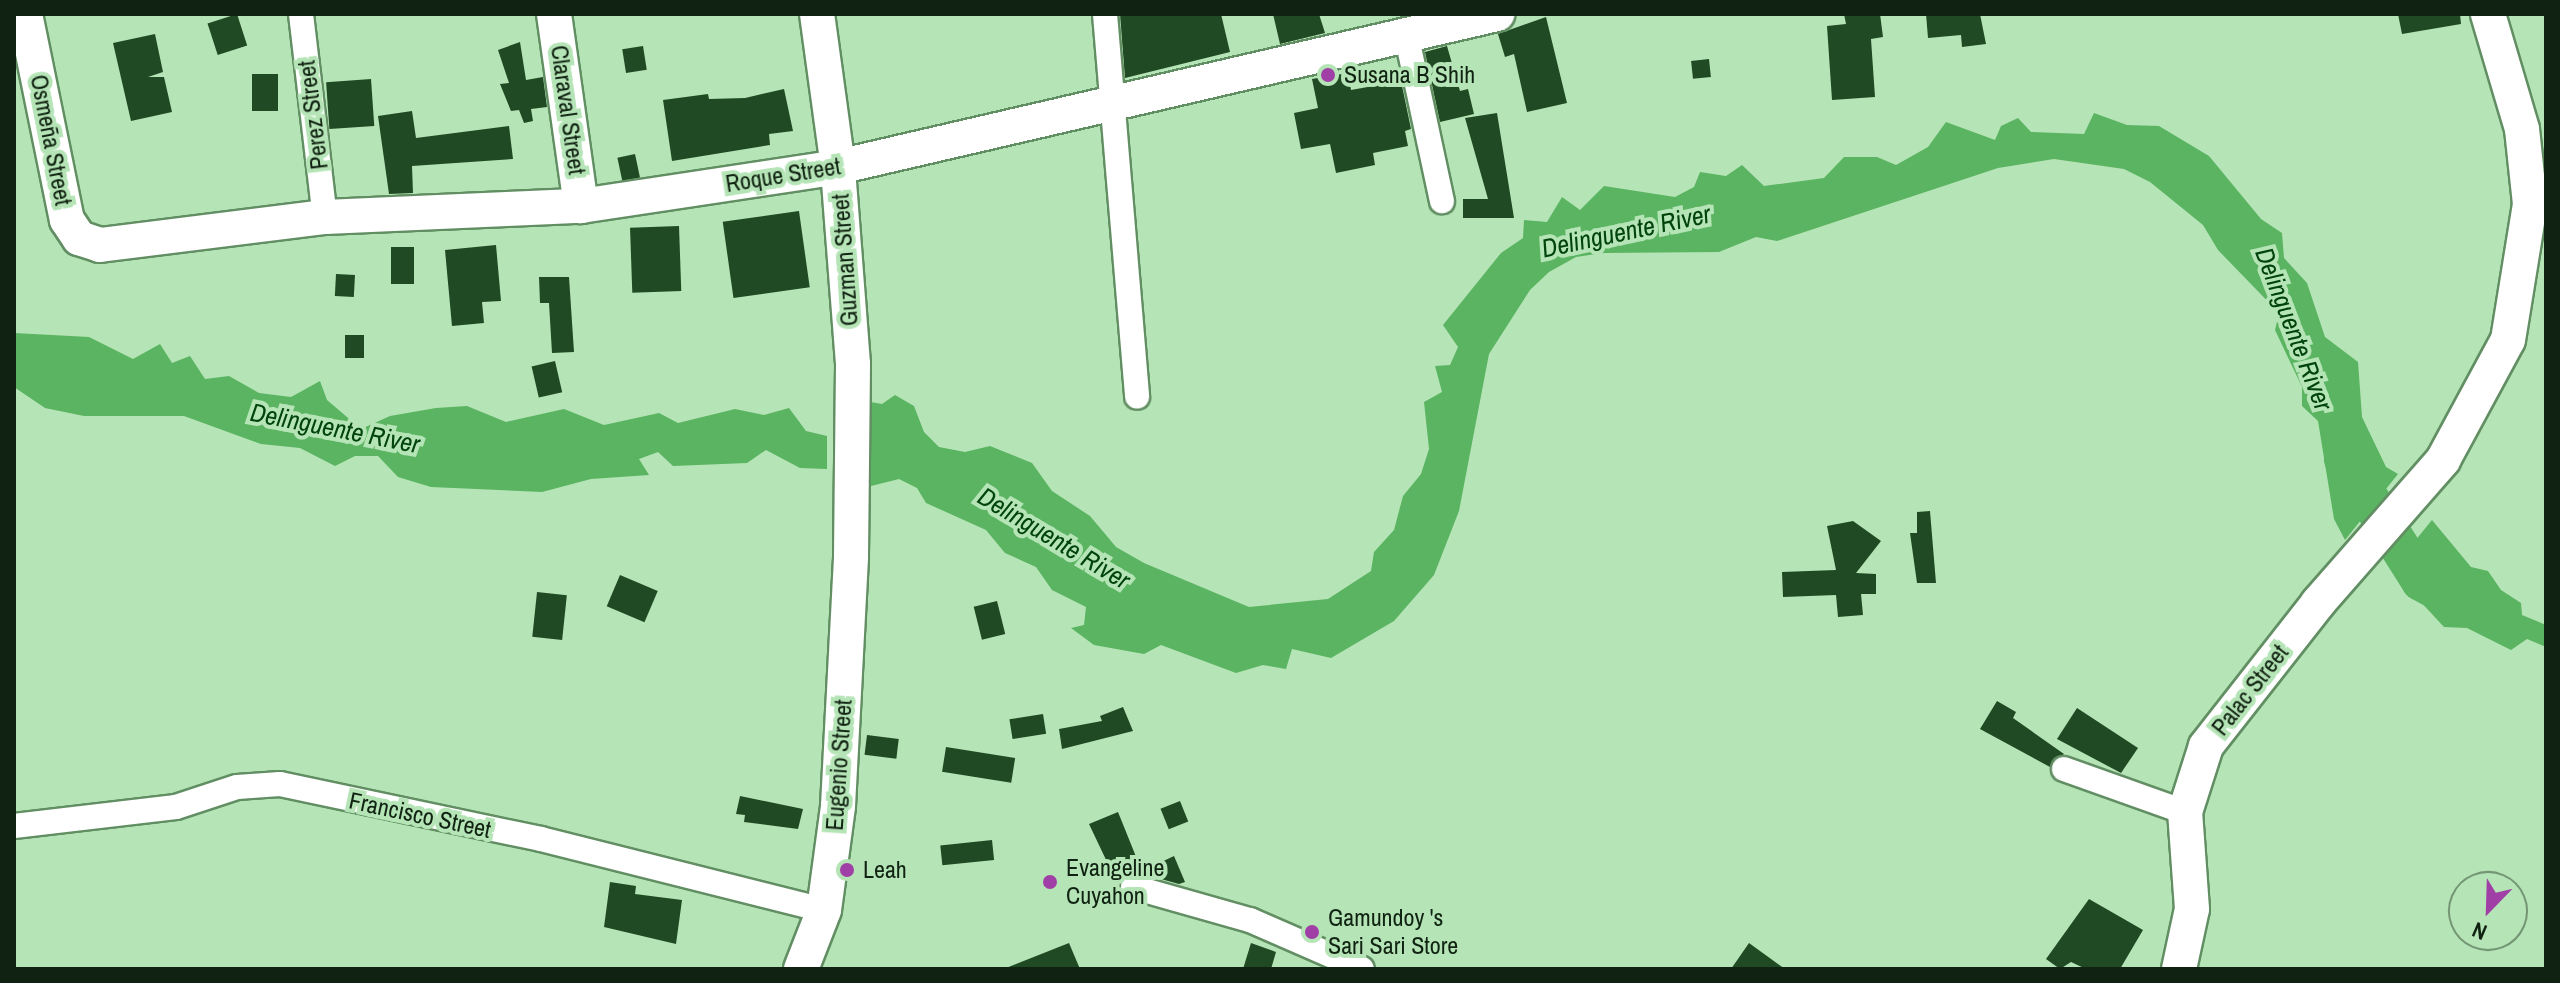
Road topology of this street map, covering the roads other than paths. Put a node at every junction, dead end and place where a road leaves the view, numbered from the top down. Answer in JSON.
{"nodes":[{"id":1,"x":25,"y":14,"type":"edge"},
{"id":2,"x":301,"y":14,"type":"edge"},
{"id":3,"x":554,"y":14,"type":"edge"},
{"id":4,"x":817,"y":14,"type":"edge"},
{"id":5,"x":1105,"y":14,"type":"edge"},
{"id":6,"x":1497,"y":14,"type":"edge"},
{"id":7,"x":2488,"y":14,"type":"edge"},
{"id":8,"x":1444,"y":21,"type":"edge"},
{"id":9,"x":1407,"y":38,"type":"junction"},
{"id":10,"x":1110,"y":103,"type":"junction"},
{"id":11,"x":838,"y":167,"type":"junction"},
{"id":12,"x":1442,"y":201,"type":"dead end"},
{"id":13,"x":581,"y":206,"type":"junction"},
{"id":14,"x":325,"y":217,"type":"junction"},
{"id":15,"x":67,"y":220,"type":"joint"},
{"id":16,"x":1137,"y":397,"type":"dead end"},
{"id":17,"x":851,"y":556,"type":"joint"},
{"id":18,"x":2064,"y":769,"type":"dead end"},
{"id":19,"x":2185,"y":812,"type":"junction"},
{"id":20,"x":14,"y":826,"type":"edge"},
{"id":21,"x":1133,"y":887,"type":"dead end"},
{"id":22,"x":824,"y":910,"type":"junction"},
{"id":23,"x":1352,"y":964,"type":"edge"},
{"id":24,"x":801,"y":969,"type":"edge"},
{"id":25,"x":2179,"y":969,"type":"edge"}],
"edges":[{"from":1,"to":15,"type":"street","name":"Osmeña Street"},
{"from":2,"to":14,"type":"street","name":"Perez Street"},
{"from":3,"to":13,"type":"street","name":"Claraval Street"},
{"from":4,"to":11,"type":"street","name":"Guzman Street"},
{"from":5,"to":10,"type":"street"},
{"from":6,"to":8,"type":"street","name":"Roque Street"},
{"from":7,"to":19,"type":"street","name":"Palac Street"},
{"from":8,"to":9,"type":"street","name":"Roque Street"},
{"from":9,"to":10,"type":"street","name":"Roque Street"},
{"from":9,"to":12,"type":"street"},
{"from":10,"to":11,"type":"street","name":"Roque Street"},
{"from":10,"to":16,"type":"street"},
{"from":11,"to":13,"type":"street","name":"Roque Street"},
{"from":11,"to":17,"type":"street","name":"Guzman Street"},
{"from":13,"to":14,"type":"street","name":"Roque Street"},
{"from":14,"to":15,"type":"street","name":"Roque Street"},
{"from":17,"to":22,"type":"street","name":"Eugenio Street"},
{"from":18,"to":19,"type":"street"},
{"from":19,"to":25,"type":"street","name":"Palac Street"},
{"from":20,"to":22,"type":"street","name":"Francisco Street"},
{"from":21,"to":23,"type":"street"},
{"from":22,"to":24,"type":"street","name":"Eugenio Street"}]}
